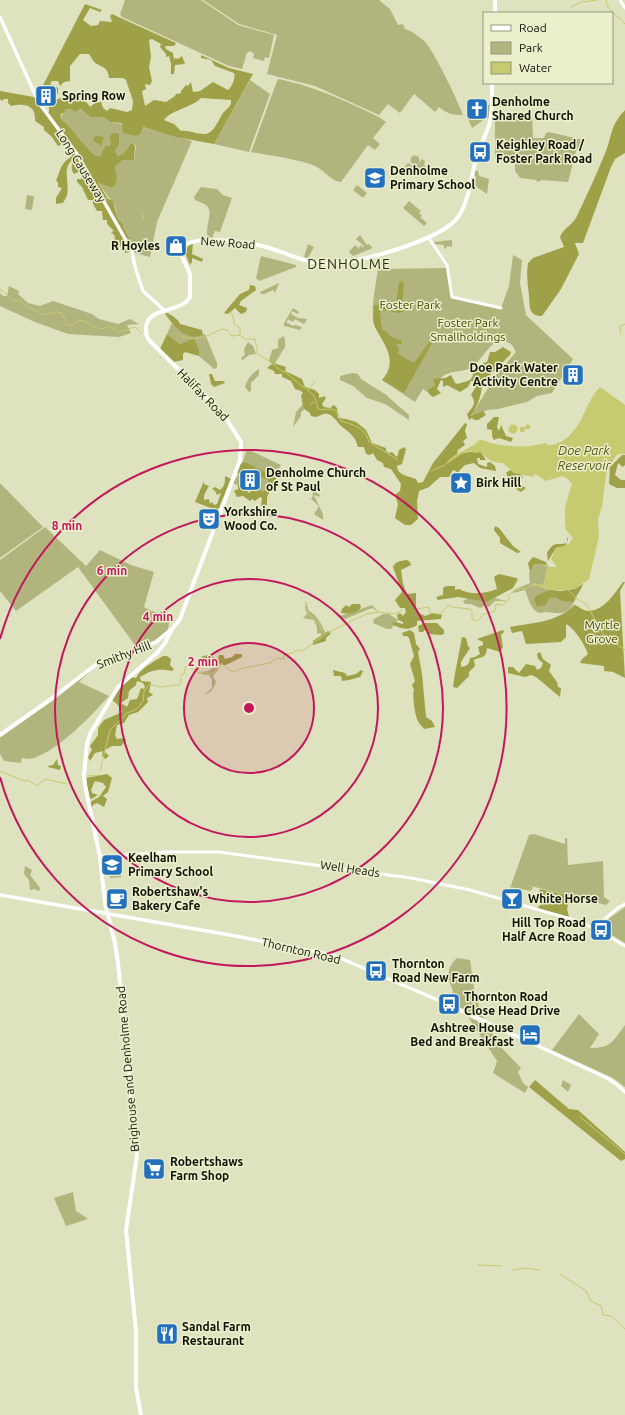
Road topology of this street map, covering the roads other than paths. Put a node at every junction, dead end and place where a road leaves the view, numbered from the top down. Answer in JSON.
{"nodes":[{"id":1,"x":495,"y":0,"type":"edge"},
{"id":2,"x":620,"y":0,"type":"edge"},
{"id":3,"x":625,"y":8,"type":"edge"},
{"id":4,"x":495,"y":12,"type":"edge"},
{"id":5,"x":0,"y":17,"type":"edge"},
{"id":6,"x":492,"y":84,"type":"edge"},
{"id":7,"x":428,"y":236,"type":"junction"},
{"id":8,"x":501,"y":308,"type":"dead end"},
{"id":9,"x":165,"y":311,"type":"junction"},
{"id":10,"x":172,"y":629,"type":"junction"},
{"id":11,"x":0,"y":735,"type":"edge"},
{"id":12,"x":100,"y":857,"type":"junction"},
{"id":13,"x":0,"y":895,"type":"edge"},
{"id":14,"x":625,"y":904,"type":"edge"},
{"id":15,"x":107,"y":914,"type":"junction"},
{"id":16,"x":594,"y":928,"type":"junction"},
{"id":17,"x":625,"y":946,"type":"edge"},
{"id":18,"x":625,"y":1092,"type":"edge"},
{"id":19,"x":141,"y":1415,"type":"edge"}],
"edges":[{"from":1,"to":4,"type":"main road"},
{"from":2,"to":3,"type":"street"},
{"from":5,"to":9,"type":"main road","name":"Long Causeway"},
{"from":6,"to":7,"type":"main road"},
{"from":7,"to":8,"type":"street"},
{"from":7,"to":9,"type":"main road","name":"New Road"},
{"from":9,"to":10,"type":"main road","name":"Halifax Road"},
{"from":10,"to":11,"type":"main road","name":"Smithy Hill"},
{"from":10,"to":12,"type":"main road","name":"Brighouse and Denholme Road"},
{"from":12,"to":15,"type":"main road","name":"Brighouse and Denholme Road"},
{"from":12,"to":16,"type":"street","name":"Well Heads"},
{"from":13,"to":15,"type":"main road","name":"Thornton Road"},
{"from":14,"to":16,"type":"street"},
{"from":15,"to":18,"type":"main road","name":"Thornton Road"},
{"from":15,"to":19,"type":"main road","name":"Brighouse and Denholme Road"},
{"from":16,"to":17,"type":"street","name":"Well Heads"}]}
